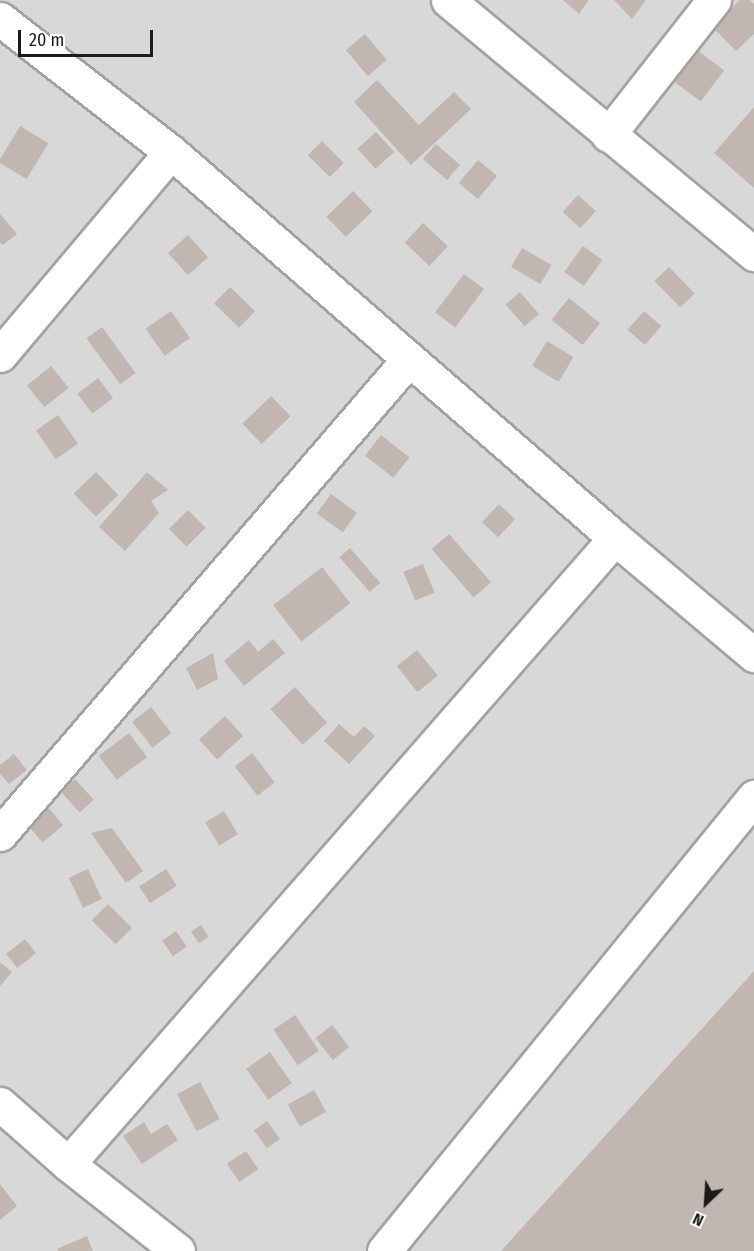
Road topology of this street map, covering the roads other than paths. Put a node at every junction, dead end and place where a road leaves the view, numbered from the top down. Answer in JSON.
{"nodes":[{"id":1,"x":448,"y":0,"type":"edge"},
{"id":2,"x":714,"y":0,"type":"edge"},
{"id":3,"x":0,"y":19,"type":"edge"},
{"id":4,"x":608,"y":135,"type":"junction"},
{"id":5,"x":171,"y":152,"type":"junction"},
{"id":6,"x":754,"y":254,"type":"edge"},
{"id":7,"x":0,"y":355,"type":"edge"},
{"id":8,"x":409,"y":359,"type":"junction"},
{"id":9,"x":615,"y":538,"type":"junction"},
{"id":10,"x":754,"y":655,"type":"edge"},
{"id":11,"x":754,"y":797,"type":"edge"},
{"id":12,"x":0,"y":834,"type":"edge"},
{"id":13,"x":0,"y":1104,"type":"edge"},
{"id":14,"x":68,"y":1164,"type":"junction"},
{"id":15,"x":178,"y":1251,"type":"edge"},
{"id":16,"x":384,"y":1251,"type":"edge"}],
"edges":[{"from":1,"to":4,"type":"street"},
{"from":2,"to":4,"type":"street"},
{"from":3,"to":5,"type":"street"},
{"from":4,"to":6,"type":"street"},
{"from":5,"to":7,"type":"street"},
{"from":5,"to":8,"type":"street"},
{"from":8,"to":9,"type":"street"},
{"from":8,"to":12,"type":"street"},
{"from":9,"to":10,"type":"street"},
{"from":9,"to":14,"type":"street"},
{"from":11,"to":16,"type":"street"},
{"from":13,"to":14,"type":"street"},
{"from":14,"to":15,"type":"street"}]}
